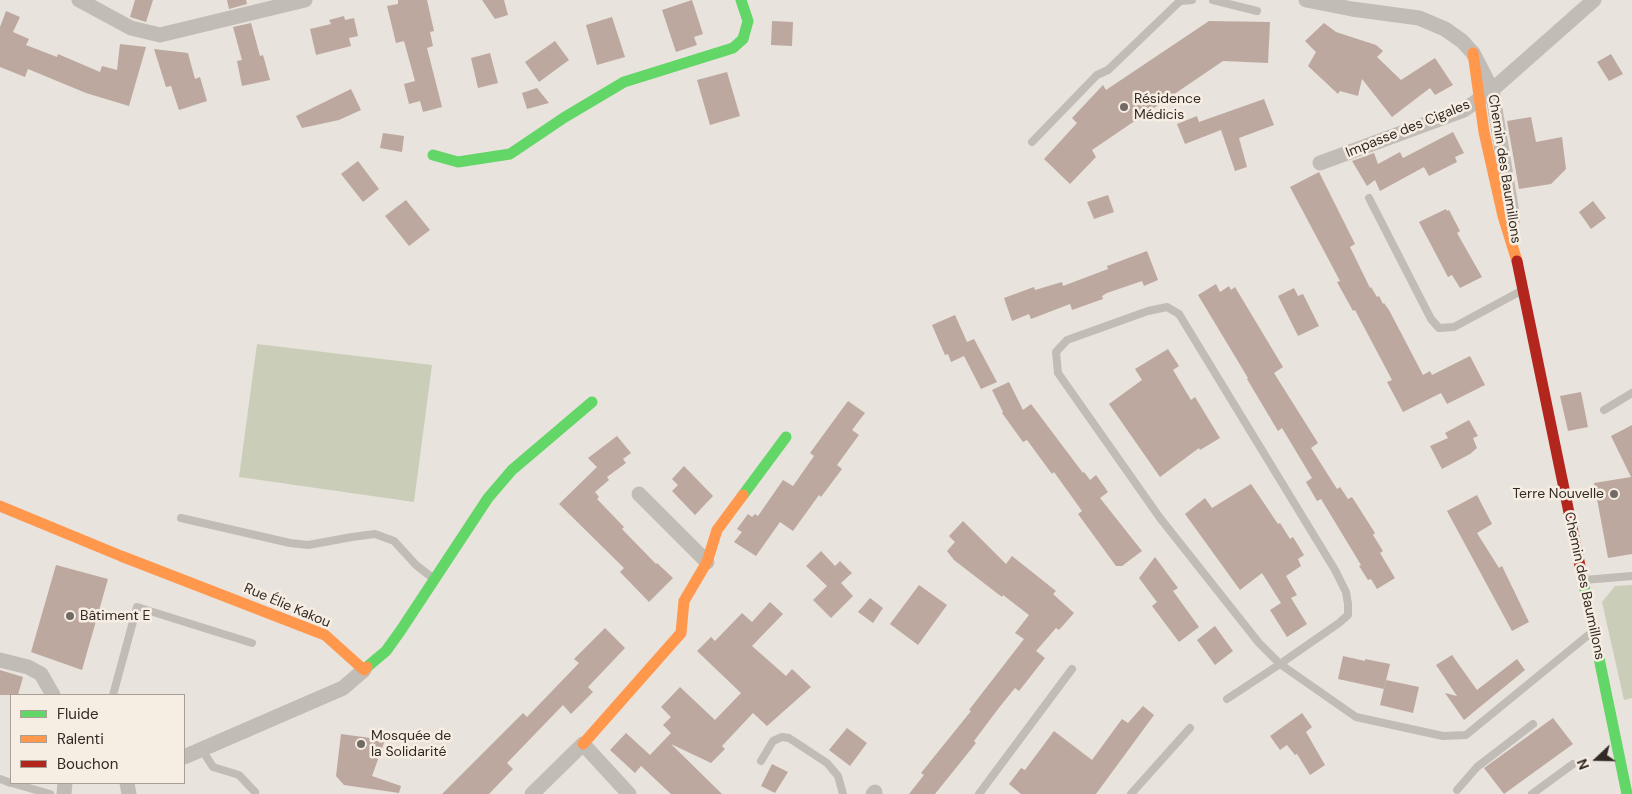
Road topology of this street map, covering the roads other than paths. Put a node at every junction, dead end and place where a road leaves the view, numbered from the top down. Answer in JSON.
{"nodes":[{"id":1,"x":79,"y":0,"type":"edge"},
{"id":2,"x":305,"y":0,"type":"edge"},
{"id":3,"x":741,"y":0,"type":"edge"},
{"id":4,"x":1192,"y":0,"type":"edge"},
{"id":5,"x":1213,"y":0,"type":"edge"},
{"id":6,"x":1306,"y":0,"type":"edge"},
{"id":7,"x":1594,"y":0,"type":"edge"},
{"id":8,"x":1181,"y":1,"type":"edge"},
{"id":9,"x":1257,"y":11,"type":"dead end"},
{"id":10,"x":1486,"y":94,"type":"junction"},
{"id":11,"x":1032,"y":142,"type":"dead end"},
{"id":12,"x":433,"y":155,"type":"dead end"},
{"id":13,"x":1320,"y":163,"type":"dead end"},
{"id":14,"x":1369,"y":198,"type":"dead end"},
{"id":15,"x":1517,"y":260,"type":"joint"},
{"id":16,"x":1523,"y":290,"type":"junction"},
{"id":17,"x":1632,"y":393,"type":"edge"},
{"id":18,"x":592,"y":402,"type":"dead end"},
{"id":19,"x":1604,"y":410,"type":"dead end"},
{"id":20,"x":786,"y":438,"type":"dead end"},
{"id":21,"x":639,"y":494,"type":"dead end"},
{"id":22,"x":0,"y":506,"type":"edge"},
{"id":23,"x":181,"y":518,"type":"dead end"},
{"id":24,"x":707,"y":562,"type":"junction"},
{"id":25,"x":1632,"y":576,"type":"edge"},
{"id":26,"x":434,"y":579,"type":"junction"},
{"id":27,"x":1582,"y":580,"type":"junction"},
{"id":28,"x":1594,"y":631,"type":"junction"},
{"id":29,"x":252,"y":643,"type":"dead end"},
{"id":30,"x":0,"y":660,"type":"edge"},
{"id":31,"x":1280,"y":664,"type":"junction"},
{"id":32,"x":1072,"y":669,"type":"dead end"},
{"id":33,"x":364,"y":670,"type":"junction"},
{"id":34,"x":51,"y":694,"type":"edge"},
{"id":35,"x":112,"y":694,"type":"edge"},
{"id":36,"x":1227,"y":699,"type":"dead end"},
{"id":37,"x":1533,"y":724,"type":"dead end"},
{"id":38,"x":1190,"y":728,"type":"dead end"},
{"id":39,"x":583,"y":744,"type":"junction"},
{"id":40,"x":202,"y":750,"type":"junction"},
{"id":41,"x":185,"y":757,"type":"edge"},
{"id":42,"x":761,"y":761,"type":"dead end"},
{"id":43,"x":1573,"y":764,"type":"dead end"},
{"id":44,"x":15,"y":784,"type":"edge"},
{"id":45,"x":1457,"y":790,"type":"dead end"},
{"id":46,"x":255,"y":792,"type":"dead end"},
{"id":47,"x":50,"y":794,"type":"edge"},
{"id":48,"x":532,"y":794,"type":"edge"},
{"id":49,"x":629,"y":794,"type":"edge"},
{"id":50,"x":843,"y":794,"type":"edge"},
{"id":51,"x":979,"y":794,"type":"edge"},
{"id":52,"x":1131,"y":794,"type":"edge"},
{"id":53,"x":1532,"y":794,"type":"edge"},
{"id":54,"x":1627,"y":794,"type":"edge"}],
"edges":[{"from":1,"to":2,"type":"street"},
{"from":3,"to":12,"type":"street"},
{"from":4,"to":8,"type":"lane"},
{"from":5,"to":9,"type":"lane"},
{"from":6,"to":10,"type":"street","name":"Chemin des Baumillons"},
{"from":7,"to":10,"type":"street","name":"Impasse des Cigales"},
{"from":8,"to":11,"type":"lane"},
{"from":10,"to":13,"type":"street","name":"Impasse des Cigales"},
{"from":10,"to":15,"type":"street","name":"Chemin des Baumillons"},
{"from":14,"to":16,"type":"lane"},
{"from":15,"to":16,"type":"street","name":"Chemin des Baumillons"},
{"from":16,"to":27,"type":"street","name":"Chemin des Baumillons"},
{"from":17,"to":19,"type":"lane"},
{"from":18,"to":26,"type":"street"},
{"from":20,"to":24,"type":"street"},
{"from":21,"to":24,"type":"street"},
{"from":22,"to":33,"type":"street","name":"Rue Élie Kakou"},
{"from":23,"to":26,"type":"lane"},
{"from":24,"to":39,"type":"street"},
{"from":25,"to":27,"type":"lane"},
{"from":26,"to":33,"type":"street"},
{"from":27,"to":28,"type":"street","name":"Chemin des Baumillons"},
{"from":28,"to":31,"type":"lane"},
{"from":28,"to":54,"type":"street","name":"Chemin des Baumillons"},
{"from":29,"to":35,"type":"lane"},
{"from":30,"to":34,"type":"street"},
{"from":31,"to":31,"type":"lane"},
{"from":31,"to":36,"type":"lane"},
{"from":32,"to":51,"type":"lane"},
{"from":33,"to":40,"type":"street"},
{"from":37,"to":45,"type":"lane"},
{"from":38,"to":52,"type":"lane"},
{"from":39,"to":48,"type":"street"},
{"from":39,"to":49,"type":"street"},
{"from":40,"to":41,"type":"street"},
{"from":40,"to":46,"type":"lane"},
{"from":42,"to":50,"type":"lane"},
{"from":43,"to":53,"type":"lane"},
{"from":44,"to":47,"type":"lane"}]}
